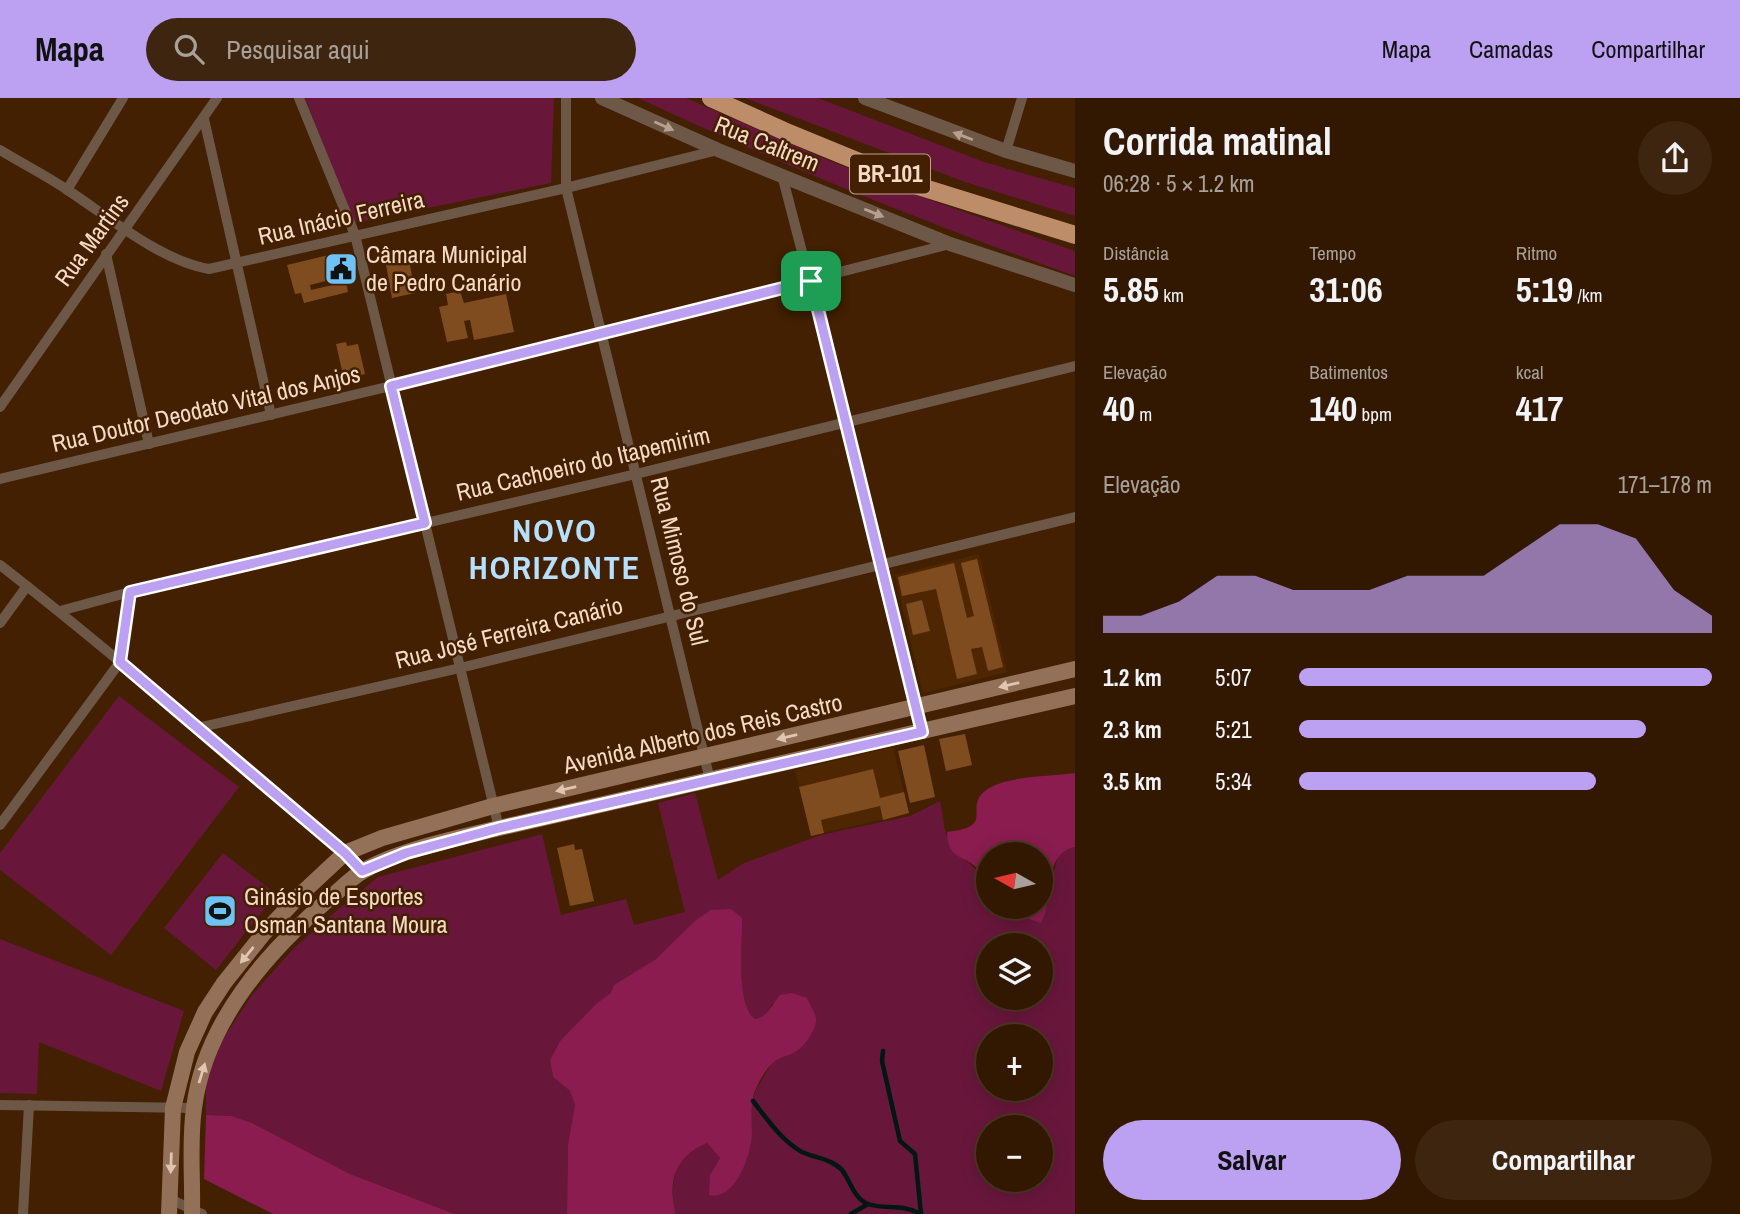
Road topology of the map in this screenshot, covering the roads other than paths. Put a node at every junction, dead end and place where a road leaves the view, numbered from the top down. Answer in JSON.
{"nodes":[{"id":1,"x":123,"y":98,"type":"edge"},
{"id":2,"x":218,"y":98,"type":"edge"},
{"id":3,"x":299,"y":98,"type":"edge"},
{"id":4,"x":566,"y":98,"type":"edge"},
{"id":5,"x":602,"y":98,"type":"edge"},
{"id":6,"x":710,"y":98,"type":"edge"},
{"id":7,"x":865,"y":98,"type":"edge"},
{"id":8,"x":1022,"y":98,"type":"edge"},
{"id":9,"x":204,"y":119,"type":"junction"},
{"id":10,"x":0,"y":150,"type":"edge"},
{"id":11,"x":718,"y":150,"type":"junction"},
{"id":12,"x":1006,"y":151,"type":"junction"},
{"id":13,"x":1075,"y":172,"type":"edge"},
{"id":14,"x":782,"y":175,"type":"junction"},
{"id":15,"x":566,"y":188,"type":"junction"},
{"id":16,"x":67,"y":190,"type":"junction"},
{"id":17,"x":125,"y":230,"type":"junction"},
{"id":18,"x":1075,"y":235,"type":"edge"},
{"id":19,"x":355,"y":236,"type":"junction"},
{"id":20,"x":950,"y":244,"type":"junction"},
{"id":21,"x":106,"y":254,"type":"junction"},
{"id":22,"x":236,"y":265,"type":"junction"},
{"id":23,"x":811,"y":281,"type":"junction"},
{"id":24,"x":1075,"y":285,"type":"edge"},
{"id":25,"x":601,"y":333,"type":"junction"},
{"id":26,"x":1075,"y":366,"type":"edge"},
{"id":27,"x":391,"y":386,"type":"junction"},
{"id":28,"x":0,"y":407,"type":"edge"},
{"id":29,"x":271,"y":415,"type":"junction"},
{"id":30,"x":846,"y":421,"type":"junction"},
{"id":31,"x":149,"y":444,"type":"junction"},
{"id":32,"x":636,"y":474,"type":"junction"},
{"id":33,"x":0,"y":479,"type":"edge"},
{"id":34,"x":1075,"y":517,"type":"edge"},
{"id":35,"x":425,"y":523,"type":"junction"},
{"id":36,"x":0,"y":565,"type":"edge"},
{"id":37,"x":880,"y":566,"type":"junction"},
{"id":38,"x":27,"y":586,"type":"junction"},
{"id":39,"x":130,"y":592,"type":"junction"},
{"id":40,"x":60,"y":611,"type":"junction"},
{"id":41,"x":672,"y":615,"type":"junction"},
{"id":42,"x":0,"y":623,"type":"edge"},
{"id":43,"x":120,"y":662,"type":"junction"},
{"id":44,"x":460,"y":668,"type":"junction"},
{"id":45,"x":1075,"y":669,"type":"edge"},
{"id":46,"x":1075,"y":696,"type":"edge"},
{"id":47,"x":915,"y":707,"type":"junction"},
{"id":48,"x":197,"y":728,"type":"junction"},
{"id":49,"x":922,"y":732,"type":"junction"},
{"id":50,"x":705,"y":757,"type":"junction"},
{"id":51,"x":710,"y":780,"type":"junction"},
{"id":52,"x":493,"y":806,"type":"junction"},
{"id":53,"x":0,"y":825,"type":"edge"},
{"id":54,"x":499,"y":828,"type":"junction"},
{"id":55,"x":345,"y":853,"type":"junction"},
{"id":56,"x":362,"y":871,"type":"junction"},
{"id":57,"x":0,"y":1105,"type":"edge"},
{"id":58,"x":29,"y":1105,"type":"junction"},
{"id":59,"x":173,"y":1108,"type":"junction"},
{"id":60,"x":194,"y":1108,"type":"junction"},
{"id":61,"x":170,"y":1207,"type":"edge"},
{"id":62,"x":195,"y":1212,"type":"edge"},
{"id":63,"x":23,"y":1214,"type":"edge"}],
"edges":[{"from":1,"to":16,"type":"street"},
{"from":2,"to":9,"type":"street","name":"Rua Martins"},
{"from":3,"to":19,"type":"street"},
{"from":4,"to":15,"type":"street","name":"Rua Mimoso do Sul"},
{"from":5,"to":11,"type":"street","name":"Rua Caltrem","one_way":true},
{"from":6,"to":18,"type":"highway","number":"BR-101"},
{"from":12,"to":7,"type":"street","one_way":true},
{"from":8,"to":12,"type":"street"},
{"from":9,"to":17,"type":"street","name":"Rua Martins"},
{"from":9,"to":22,"type":"street"},
{"from":10,"to":16,"type":"street","name":"Rua Inácio Ferreira"},
{"from":11,"to":14,"type":"street","name":"Rua Caltrem"},
{"from":11,"to":15,"type":"street","name":"Rua Inácio Ferreira"},
{"from":12,"to":13,"type":"street"},
{"from":14,"to":20,"type":"street","name":"Rua Caltrem","one_way":true},
{"from":14,"to":23,"type":"street"},
{"from":15,"to":19,"type":"street","name":"Rua Inácio Ferreira"},
{"from":15,"to":25,"type":"street","name":"Rua Mimoso do Sul"},
{"from":16,"to":17,"type":"street","name":"Rua Inácio Ferreira"},
{"from":17,"to":21,"type":"street","name":"Rua Martins"},
{"from":17,"to":22,"type":"street","name":"Rua Inácio Ferreira"},
{"from":19,"to":22,"type":"street","name":"Rua Inácio Ferreira"},
{"from":19,"to":27,"type":"street"},
{"from":20,"to":23,"type":"street","name":"Rua Doutor Deodato Vital dos Anjos"},
{"from":20,"to":24,"type":"street","name":"Rua Caltrem"},
{"from":21,"to":28,"type":"street","name":"Rua Martins"},
{"from":21,"to":31,"type":"street"},
{"from":22,"to":29,"type":"street"},
{"from":23,"to":25,"type":"street","name":"Rua Doutor Deodato Vital dos Anjos"},
{"from":23,"to":30,"type":"street"},
{"from":25,"to":27,"type":"street","name":"Rua Doutor Deodato Vital dos Anjos"},
{"from":25,"to":32,"type":"street","name":"Rua Mimoso do Sul"},
{"from":26,"to":30,"type":"street","name":"Rua Cachoeiro do Itapemirim"},
{"from":27,"to":29,"type":"street","name":"Rua Doutor Deodato Vital dos Anjos"},
{"from":27,"to":35,"type":"street"},
{"from":29,"to":31,"type":"street","name":"Rua Doutor Deodato Vital dos Anjos"},
{"from":30,"to":32,"type":"street","name":"Rua Cachoeiro do Itapemirim"},
{"from":30,"to":37,"type":"street"},
{"from":31,"to":33,"type":"street","name":"Rua Doutor Deodato Vital dos Anjos"},
{"from":32,"to":35,"type":"street","name":"Rua Cachoeiro do Itapemirim"},
{"from":32,"to":41,"type":"street","name":"Rua Mimoso do Sul"},
{"from":34,"to":37,"type":"street","name":"Rua José Ferreira Canário"},
{"from":35,"to":39,"type":"street","name":"Rua Cachoeiro do Itapemirim"},
{"from":35,"to":44,"type":"street"},
{"from":36,"to":38,"type":"street"},
{"from":37,"to":41,"type":"street","name":"Rua José Ferreira Canário"},
{"from":37,"to":47,"type":"street"},
{"from":38,"to":40,"type":"street"},
{"from":38,"to":42,"type":"street"},
{"from":39,"to":40,"type":"street","name":"Rua Cachoeiro do Itapemirim"},
{"from":39,"to":43,"type":"street"},
{"from":40,"to":43,"type":"street"},
{"from":41,"to":44,"type":"street","name":"Rua José Ferreira Canário"},
{"from":41,"to":50,"type":"street","name":"Rua Mimoso do Sul"},
{"from":43,"to":48,"type":"street"},
{"from":43,"to":53,"type":"street"},
{"from":44,"to":48,"type":"street","name":"Rua José Ferreira Canário"},
{"from":44,"to":52,"type":"street"},
{"from":45,"to":47,"type":"main road","name":"Avenida Alberto dos Reis Castro","one_way":true},
{"from":46,"to":49,"type":"main road","name":"Avenida Alberto dos Reis Castro"},
{"from":47,"to":49,"type":"street"},
{"from":47,"to":50,"type":"main road","name":"Avenida Alberto dos Reis Castro","one_way":true},
{"from":48,"to":55,"type":"street"},
{"from":49,"to":51,"type":"main road","name":"Avenida Alberto dos Reis Castro"},
{"from":50,"to":51,"type":"street","name":"Rua Mimoso do Sul"},
{"from":50,"to":52,"type":"main road","name":"Avenida Alberto dos Reis Castro","one_way":true},
{"from":51,"to":54,"type":"main road","name":"Avenida Alberto dos Reis Castro"},
{"from":52,"to":54,"type":"street"},
{"from":52,"to":55,"type":"main road","name":"Avenida Alberto dos Reis Castro"},
{"from":54,"to":56,"type":"main road","name":"Avenida Alberto dos Reis Castro"},
{"from":55,"to":56,"type":"street"},
{"from":55,"to":59,"type":"main road","one_way":true},
{"from":60,"to":56,"type":"main road","name":"Avenida Alberto dos Reis Castro","one_way":true},
{"from":57,"to":58,"type":"street"},
{"from":58,"to":59,"type":"street"},
{"from":58,"to":63,"type":"street"},
{"from":59,"to":60,"type":"street"},
{"from":59,"to":61,"type":"main road","one_way":true},
{"from":60,"to":62,"type":"main road","name":"Avenida Alberto dos Reis Castro"},
{"from":61,"to":62,"type":"street"}]}
